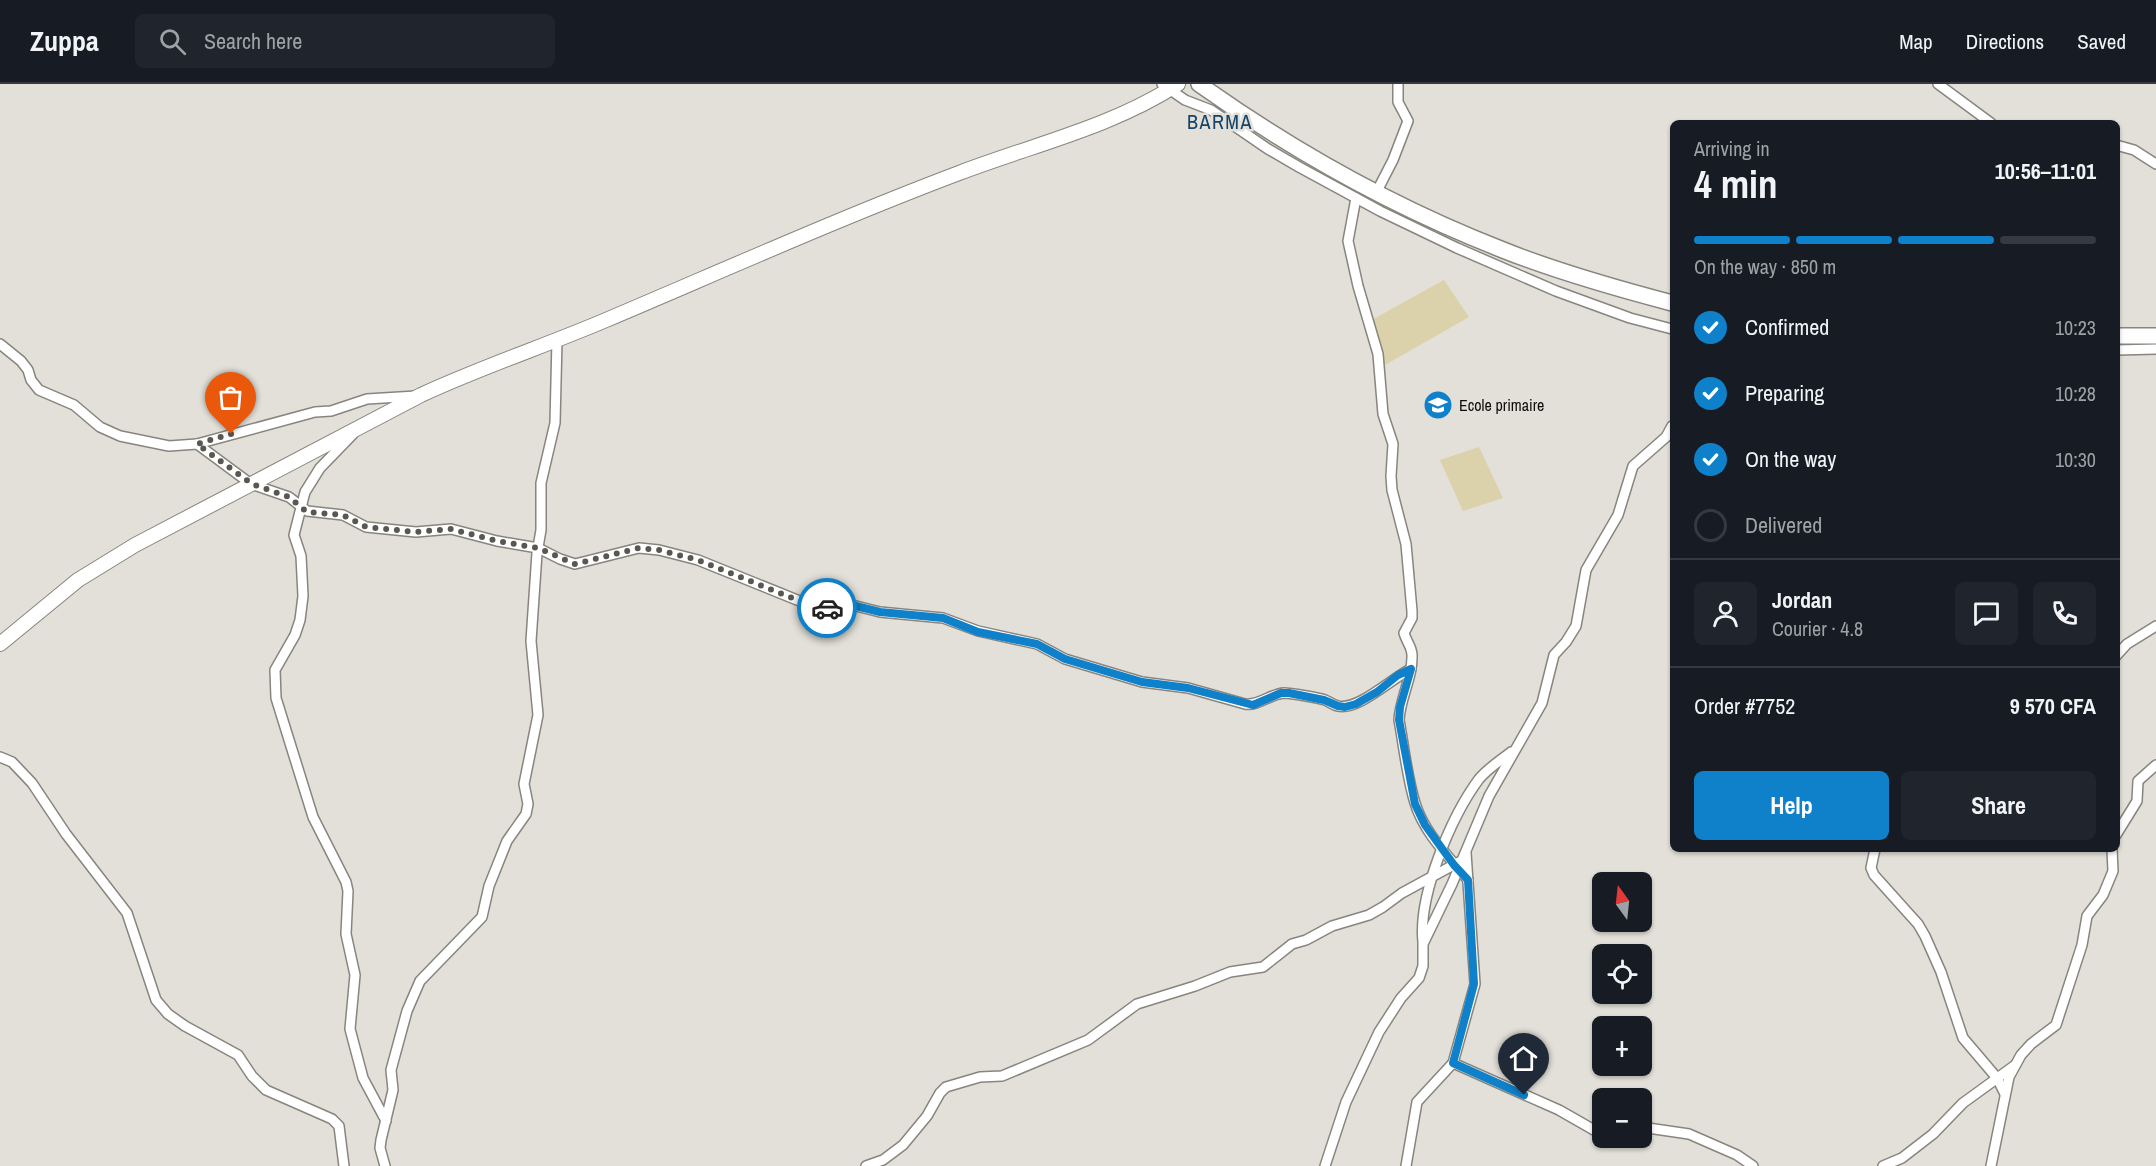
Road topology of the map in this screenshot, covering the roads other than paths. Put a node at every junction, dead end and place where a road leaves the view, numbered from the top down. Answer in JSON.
{"nodes":[{"id":1,"x":1199,"y":84,"type":"edge"},
{"id":2,"x":1398,"y":84,"type":"edge"},
{"id":3,"x":1938,"y":84,"type":"edge"},
{"id":4,"x":1170,"y":86,"type":"edge"},
{"id":5,"x":1987,"y":120,"type":"edge"},
{"id":6,"x":2120,"y":146,"type":"edge"},
{"id":7,"x":2156,"y":164,"type":"edge"},
{"id":8,"x":1376,"y":193,"type":"junction"},
{"id":9,"x":1356,"y":198,"type":"junction"},
{"id":10,"x":1670,"y":302,"type":"edge"},
{"id":11,"x":1670,"y":328,"type":"edge"},
{"id":12,"x":2120,"y":336,"type":"edge"},
{"id":13,"x":2156,"y":336,"type":"edge"},
{"id":14,"x":557,"y":340,"type":"junction"},
{"id":15,"x":0,"y":345,"type":"edge"},
{"id":16,"x":2156,"y":349,"type":"edge"},
{"id":17,"x":2120,"y":350,"type":"edge"},
{"id":18,"x":421,"y":395,"type":"junction"},
{"id":19,"x":358,"y":429,"type":"junction"},
{"id":20,"x":1670,"y":430,"type":"edge"},
{"id":21,"x":197,"y":444,"type":"junction"},
{"id":22,"x":252,"y":484,"type":"junction"},
{"id":23,"x":301,"y":507,"type":"junction"},
{"id":24,"x":538,"y":548,"type":"junction"},
{"id":25,"x":2156,"y":626,"type":"edge"},
{"id":26,"x":0,"y":644,"type":"edge"},
{"id":27,"x":2120,"y":652,"type":"edge"},
{"id":28,"x":1411,"y":669,"type":"junction"},
{"id":29,"x":1515,"y":748,"type":"junction"},
{"id":30,"x":0,"y":757,"type":"edge"},
{"id":31,"x":2156,"y":765,"type":"edge"},
{"id":32,"x":2120,"y":829,"type":"edge"},
{"id":33,"x":1443,"y":849,"type":"junction"},
{"id":34,"x":1466,"y":850,"type":"junction"},
{"id":35,"x":1874,"y":852,"type":"edge"},
{"id":36,"x":2112,"y":852,"type":"edge"},
{"id":37,"x":1458,"y":865,"type":"junction"},
{"id":38,"x":1432,"y":876,"type":"junction"},
{"id":39,"x":1468,"y":880,"type":"junction"},
{"id":40,"x":1423,"y":944,"type":"junction"},
{"id":41,"x":1453,"y":1063,"type":"junction"},
{"id":42,"x":2015,"y":1065,"type":"junction"},
{"id":43,"x":1997,"y":1078,"type":"junction"},
{"id":44,"x":2005,"y":1094,"type":"junction"},
{"id":45,"x":386,"y":1121,"type":"junction"},
{"id":46,"x":1592,"y":1129,"type":"edge"},
{"id":47,"x":1652,"y":1129,"type":"edge"},
{"id":48,"x":344,"y":1166,"type":"edge"},
{"id":49,"x":385,"y":1166,"type":"edge"},
{"id":50,"x":866,"y":1166,"type":"edge"},
{"id":51,"x":1325,"y":1166,"type":"edge"},
{"id":52,"x":1406,"y":1166,"type":"edge"},
{"id":53,"x":1753,"y":1166,"type":"edge"},
{"id":54,"x":1883,"y":1166,"type":"edge"},
{"id":55,"x":1991,"y":1166,"type":"edge"}],
"edges":[{"from":1,"to":8,"type":"main road"},
{"from":2,"to":8,"type":"street"},
{"from":3,"to":5,"type":"street"},
{"from":4,"to":9,"type":"street"},
{"from":4,"to":14,"type":"street"},
{"from":6,"to":7,"type":"street"},
{"from":8,"to":10,"type":"main road"},
{"from":9,"to":11,"type":"street"},
{"from":9,"to":28,"type":"street"},
{"from":12,"to":13,"type":"main road"},
{"from":14,"to":18,"type":"street"},
{"from":14,"to":24,"type":"street"},
{"from":15,"to":21,"type":"street"},
{"from":16,"to":17,"type":"street"},
{"from":18,"to":19,"type":"street"},
{"from":18,"to":21,"type":"street"},
{"from":19,"to":22,"type":"street"},
{"from":19,"to":23,"type":"street"},
{"from":20,"to":29,"type":"street"},
{"from":21,"to":22,"type":"street"},
{"from":22,"to":23,"type":"street"},
{"from":22,"to":26,"type":"street"},
{"from":23,"to":24,"type":"street"},
{"from":23,"to":45,"type":"street"},
{"from":24,"to":28,"type":"street"},
{"from":24,"to":45,"type":"street"},
{"from":25,"to":27,"type":"street"},
{"from":28,"to":33,"type":"street"},
{"from":29,"to":33,"type":"street"},
{"from":29,"to":34,"type":"street"},
{"from":30,"to":48,"type":"street"},
{"from":31,"to":32,"type":"street"},
{"from":33,"to":37,"type":"street"},
{"from":33,"to":38,"type":"street"},
{"from":34,"to":37,"type":"street"},
{"from":34,"to":39,"type":"street"},
{"from":35,"to":43,"type":"street"},
{"from":36,"to":42,"type":"street"},
{"from":37,"to":38,"type":"street"},
{"from":37,"to":39,"type":"street"},
{"from":37,"to":40,"type":"street"},
{"from":38,"to":40,"type":"street"},
{"from":38,"to":50,"type":"street"},
{"from":39,"to":41,"type":"street"},
{"from":40,"to":51,"type":"street"},
{"from":41,"to":46,"type":"street"},
{"from":41,"to":52,"type":"street"},
{"from":42,"to":43,"type":"street"},
{"from":42,"to":44,"type":"street"},
{"from":43,"to":44,"type":"street"},
{"from":43,"to":54,"type":"street"},
{"from":44,"to":55,"type":"street"},
{"from":45,"to":49,"type":"street"},
{"from":47,"to":53,"type":"street"}]}
